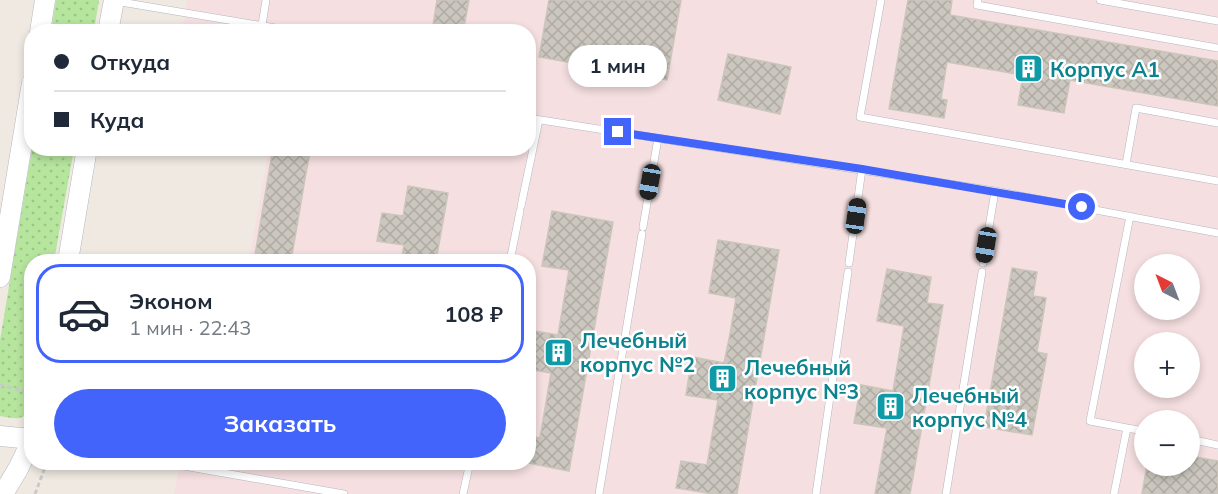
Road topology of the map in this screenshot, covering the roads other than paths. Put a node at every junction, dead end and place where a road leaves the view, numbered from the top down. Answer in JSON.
{"nodes":[{"id":1,"x":45,"y":0,"type":"edge"},
{"id":2,"x":114,"y":0,"type":"edge"},
{"id":3,"x":266,"y":0,"type":"edge"},
{"id":4,"x":881,"y":0,"type":"edge"},
{"id":5,"x":978,"y":0,"type":"edge"},
{"id":6,"x":1100,"y":0,"type":"edge"},
{"id":7,"x":1218,"y":21,"type":"edge"},
{"id":8,"x":41,"y":24,"type":"edge"},
{"id":9,"x":110,"y":24,"type":"edge"},
{"id":10,"x":251,"y":24,"type":"edge"},
{"id":11,"x":262,"y":24,"type":"edge"},
{"id":12,"x":1218,"y":48,"type":"edge"},
{"id":13,"x":536,"y":119,"type":"edge"},
{"id":14,"x":539,"y":120,"type":"junction"},
{"id":15,"x":1218,"y":123,"type":"edge"},
{"id":16,"x":24,"y":132,"type":"edge"},
{"id":17,"x":536,"y":135,"type":"edge"},
{"id":18,"x":658,"y":138,"type":"junction"},
{"id":19,"x":86,"y":156,"type":"edge"},
{"id":20,"x":532,"y":156,"type":"edge"},
{"id":21,"x":1126,"y":165,"type":"junction"},
{"id":22,"x":862,"y":169,"type":"junction"},
{"id":23,"x":1218,"y":181,"type":"edge"},
{"id":24,"x":994,"y":191,"type":"junction"},
{"id":25,"x":1130,"y":216,"type":"junction"},
{"id":26,"x":1218,"y":233,"type":"edge"},
{"id":27,"x":69,"y":254,"type":"edge"},
{"id":28,"x":511,"y":254,"type":"edge"},
{"id":29,"x":849,"y":262,"type":"dead end"},
{"id":30,"x":983,"y":263,"type":"dead end"},
{"id":31,"x":848,"y":272,"type":"dead end"},
{"id":32,"x":982,"y":272,"type":"dead end"},
{"id":33,"x":0,"y":277,"type":"edge"},
{"id":34,"x":1126,"y":428,"type":"junction"},
{"id":35,"x":1134,"y":429,"type":"edge"},
{"id":36,"x":0,"y":436,"type":"edge"},
{"id":37,"x":24,"y":438,"type":"edge"},
{"id":38,"x":1200,"y":442,"type":"edge"},
{"id":39,"x":1218,"y":445,"type":"edge"},
{"id":40,"x":24,"y":456,"type":"edge"},
{"id":41,"x":207,"y":470,"type":"edge"},
{"id":42,"x":468,"y":470,"type":"edge"},
{"id":43,"x":3,"y":494,"type":"edge"},
{"id":44,"x":345,"y":494,"type":"edge"},
{"id":45,"x":463,"y":494,"type":"edge"},
{"id":46,"x":599,"y":494,"type":"edge"},
{"id":47,"x":816,"y":494,"type":"edge"},
{"id":48,"x":946,"y":494,"type":"edge"},
{"id":49,"x":1114,"y":494,"type":"edge"}],
"edges":[{"from":1,"to":8,"type":"main road"},
{"from":2,"to":9,"type":"main road"},
{"from":2,"to":10,"type":"lane"},
{"from":3,"to":11,"type":"lane"},
{"from":4,"to":21,"type":"lane"},
{"from":5,"to":12,"type":"lane"},
{"from":6,"to":7,"type":"lane"},
{"from":13,"to":14,"type":"lane"},
{"from":14,"to":17,"type":"lane"},
{"from":14,"to":18,"type":"lane"},
{"from":15,"to":21,"type":"lane"},
{"from":16,"to":33,"type":"main road"},
{"from":18,"to":22,"type":"lane"},
{"from":18,"to":46,"type":"lane"},
{"from":19,"to":27,"type":"main road"},
{"from":20,"to":28,"type":"lane"},
{"from":21,"to":23,"type":"lane"},
{"from":22,"to":24,"type":"lane"},
{"from":22,"to":29,"type":"lane"},
{"from":24,"to":25,"type":"lane"},
{"from":24,"to":30,"type":"lane"},
{"from":25,"to":26,"type":"lane"},
{"from":25,"to":34,"type":"lane"},
{"from":31,"to":47,"type":"lane"},
{"from":32,"to":48,"type":"lane"},
{"from":34,"to":35,"type":"lane"},
{"from":34,"to":49,"type":"lane"},
{"from":36,"to":37,"type":"main road"},
{"from":38,"to":39,"type":"lane"},
{"from":40,"to":43,"type":"main road"},
{"from":41,"to":44,"type":"lane"},
{"from":42,"to":45,"type":"lane"}]}
